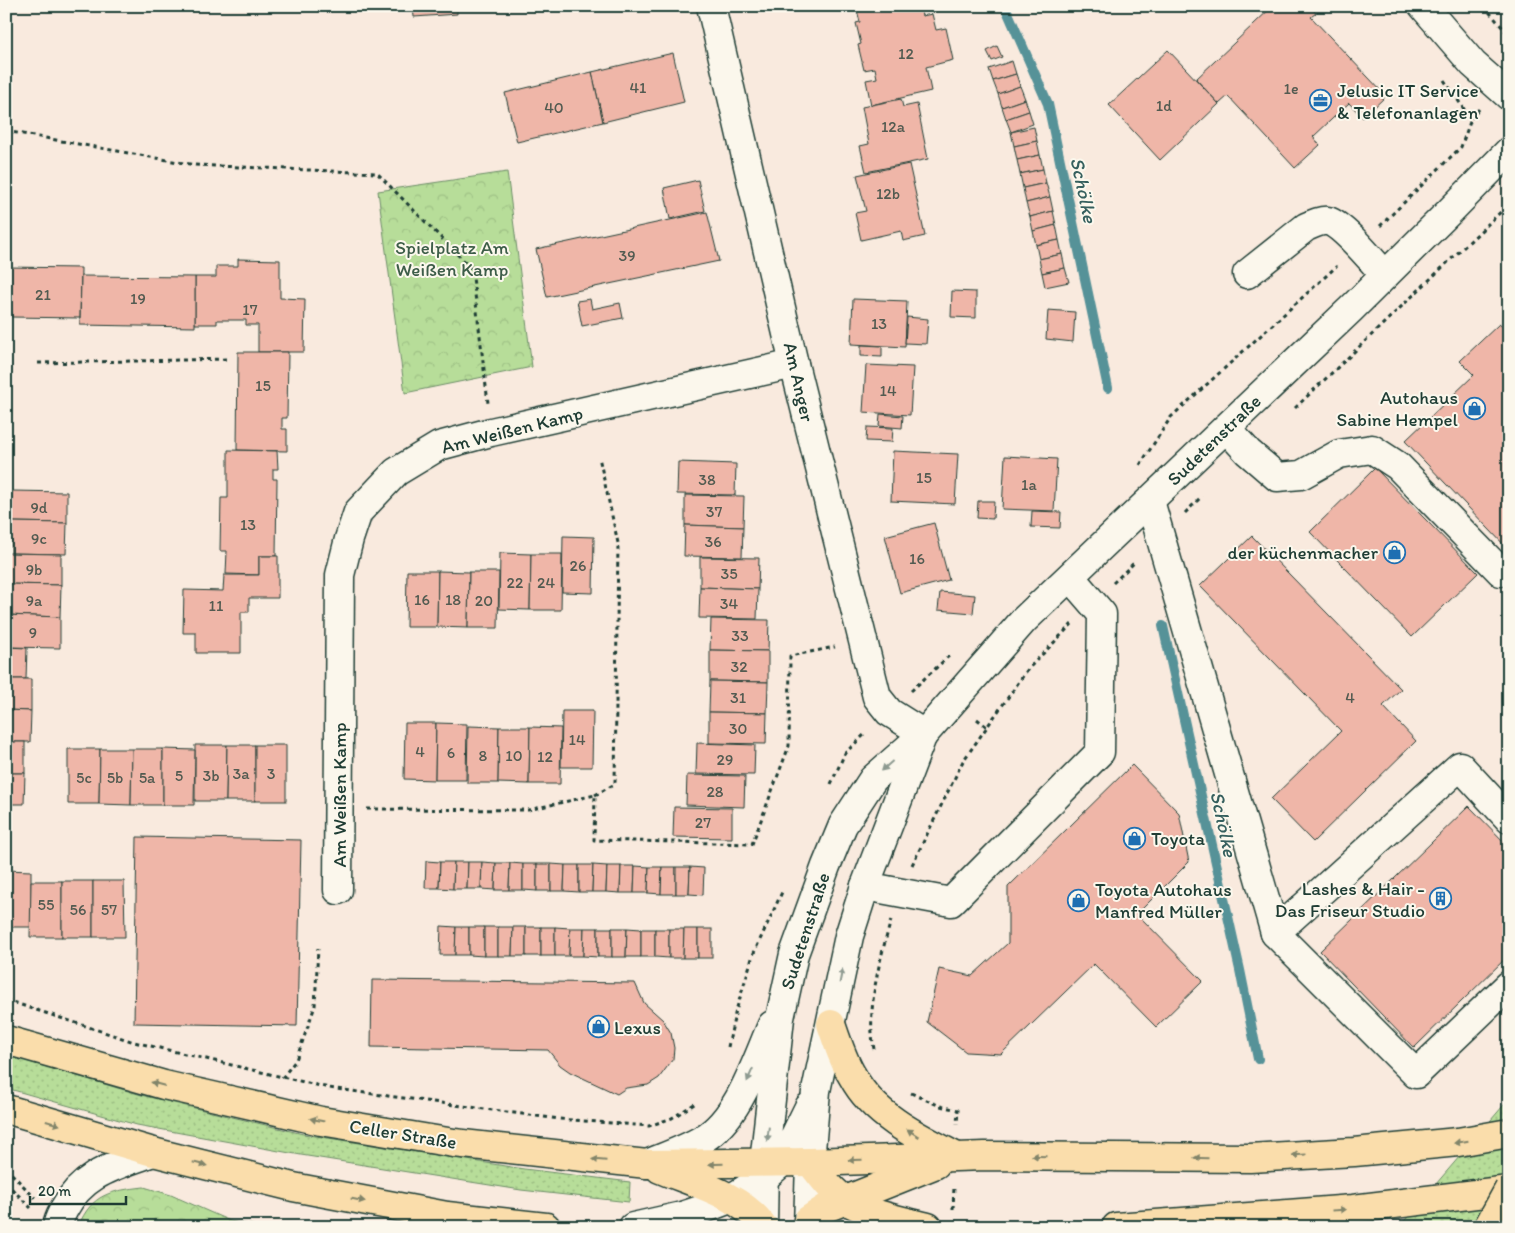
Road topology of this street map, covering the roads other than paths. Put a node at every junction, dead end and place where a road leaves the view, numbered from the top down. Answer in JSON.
{"nodes":[{"id":1,"x":711,"y":6,"type":"edge"},
{"id":2,"x":1423,"y":6,"type":"edge"},
{"id":3,"x":1503,"y":91,"type":"edge"},
{"id":4,"x":1509,"y":151,"type":"edge"},
{"id":5,"x":1247,"y":274,"type":"dead end"},
{"id":6,"x":1385,"y":275,"type":"junction"},
{"id":7,"x":794,"y":364,"type":"junction"},
{"id":8,"x":1226,"y":428,"type":"junction"},
{"id":9,"x":1150,"y":501,"type":"junction"},
{"id":10,"x":1501,"y":572,"type":"dead end"},
{"id":11,"x":1070,"y":577,"type":"junction"},
{"id":12,"x":924,"y":734,"type":"junction"},
{"id":13,"x":1509,"y":819,"type":"edge"},
{"id":14,"x":864,"y":886,"type":"junction"},
{"id":15,"x":338,"y":890,"type":"dead end"},
{"id":16,"x":1275,"y":933,"type":"junction"},
{"id":17,"x":1509,"y":985,"type":"edge"},
{"id":18,"x":784,"y":999,"type":"junction"},
{"id":19,"x":831,"y":1024,"type":"junction"},
{"id":20,"x":6,"y":1040,"type":"edge"},
{"id":21,"x":816,"y":1091,"type":"junction"},
{"id":22,"x":6,"y":1109,"type":"edge"},
{"id":23,"x":1509,"y":1133,"type":"edge"},
{"id":24,"x":794,"y":1137,"type":"junction"},
{"id":25,"x":153,"y":1152,"type":"junction"},
{"id":26,"x":956,"y":1157,"type":"junction"},
{"id":27,"x":810,"y":1162,"type":"junction"},
{"id":28,"x":647,"y":1164,"type":"junction"},
{"id":29,"x":770,"y":1168,"type":"junction"},
{"id":30,"x":1509,"y":1189,"type":"edge"},
{"id":31,"x":730,"y":1199,"type":"junction"},
{"id":32,"x":846,"y":1200,"type":"junction"},
{"id":33,"x":806,"y":1224,"type":"edge"},
{"id":34,"x":763,"y":1226,"type":"edge"},
{"id":35,"x":57,"y":1227,"type":"edge"},
{"id":36,"x":546,"y":1227,"type":"edge"},
{"id":37,"x":634,"y":1227,"type":"edge"},
{"id":38,"x":928,"y":1227,"type":"edge"},
{"id":39,"x":1116,"y":1227,"type":"edge"},
{"id":40,"x":1488,"y":1227,"type":"edge"}],
"edges":[{"from":1,"to":7,"type":"street","name":"Am Anger"},
{"from":2,"to":3,"type":"street"},
{"from":4,"to":6,"type":"street","name":"Sudetenstraße"},
{"from":5,"to":6,"type":"street"},
{"from":6,"to":8,"type":"street","name":"Sudetenstraße"},
{"from":7,"to":12,"type":"street","name":"Am Anger"},
{"from":7,"to":15,"type":"street","name":"Am Weißen Kamp"},
{"from":8,"to":9,"type":"street","name":"Sudetenstraße"},
{"from":8,"to":10,"type":"street"},
{"from":9,"to":11,"type":"street","name":"Sudetenstraße"},
{"from":9,"to":16,"type":"street"},
{"from":11,"to":12,"type":"street","name":"Sudetenstraße"},
{"from":11,"to":14,"type":"street"},
{"from":12,"to":14,"type":"street","name":"Sudetenstraße"},
{"from":12,"to":18,"type":"street","name":"Sudetenstraße","one_way":true},
{"from":13,"to":16,"type":"street"},
{"from":19,"to":14,"type":"street","name":"Sudetenstraße","one_way":true},
{"from":16,"to":17,"type":"street"},
{"from":18,"to":24,"type":"street"},
{"from":18,"to":28,"type":"street","one_way":true},
{"from":18,"to":29,"type":"street","name":"Sudetenstraße","one_way":true},
{"from":19,"to":21,"type":"street","name":"Sudetenstraße"},
{"from":26,"to":19,"type":"main road","one_way":true},
{"from":28,"to":20,"type":"main road","name":"Celler Straße","one_way":true},
{"from":21,"to":24,"type":"street"},
{"from":21,"to":27,"type":"street","name":"Sudetenstraße"},
{"from":22,"to":25,"type":"main road","one_way":true},
{"from":23,"to":26,"type":"main road","name":"Celler Straße","one_way":true},
{"from":24,"to":27,"type":"street"},
{"from":24,"to":29,"type":"street"},
{"from":25,"to":35,"type":"street"},
{"from":25,"to":36,"type":"main road","one_way":true},
{"from":26,"to":27,"type":"main road","name":"Celler Straße","one_way":true},
{"from":26,"to":32,"type":"main road"},
{"from":27,"to":29,"type":"main road","name":"Celler Straße"},
{"from":27,"to":32,"type":"main road"},
{"from":27,"to":33,"type":"street","name":"Sudetenstraße"},
{"from":29,"to":28,"type":"main road","name":"Celler Straße","one_way":true},
{"from":28,"to":31,"type":"main road"},
{"from":29,"to":31,"type":"street"},
{"from":29,"to":34,"type":"street","name":"Sudetenstraße"},
{"from":39,"to":30,"type":"main road","one_way":true},
{"from":30,"to":40,"type":"main road","bridge":true},
{"from":31,"to":34,"type":"main road"},
{"from":31,"to":37,"type":"street"},
{"from":32,"to":33,"type":"main road"},
{"from":32,"to":38,"type":"main road"}]}
